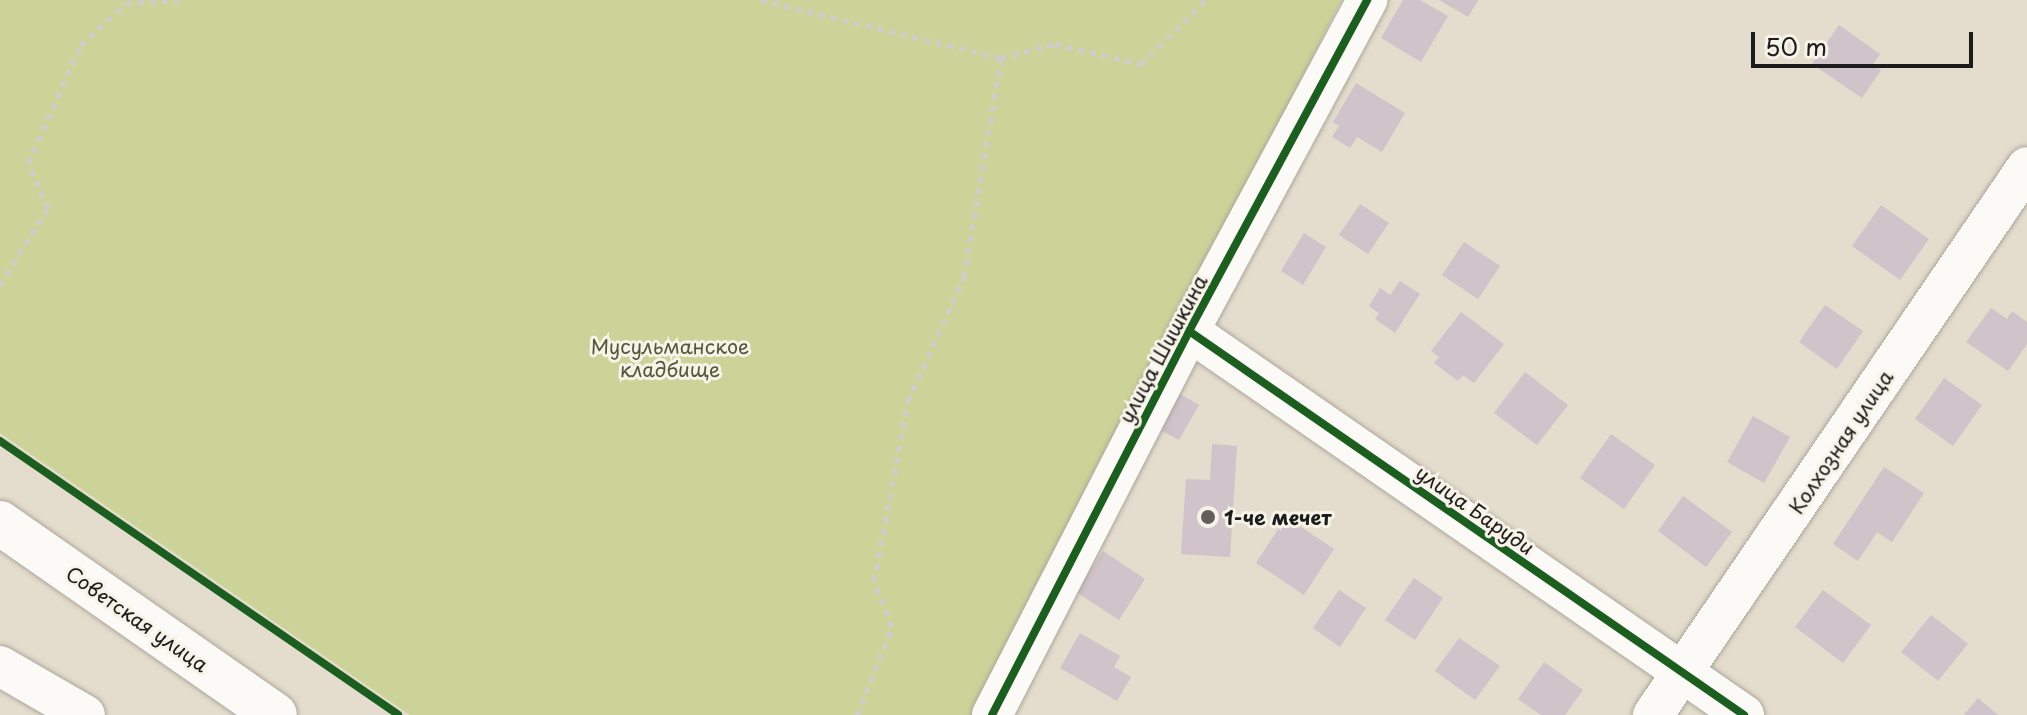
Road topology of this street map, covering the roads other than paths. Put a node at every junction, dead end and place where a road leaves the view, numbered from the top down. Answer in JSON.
{"nodes":[{"id":1,"x":1367,"y":0,"type":"edge"},
{"id":2,"x":2027,"y":167,"type":"edge"},
{"id":3,"x":1189,"y":331,"type":"junction"},
{"id":4,"x":0,"y":523,"type":"edge"},
{"id":5,"x":0,"y":666,"type":"edge"},
{"id":6,"x":1683,"y":674,"type":"junction"},
{"id":7,"x":85,"y":715,"type":"edge"},
{"id":8,"x":275,"y":715,"type":"edge"},
{"id":9,"x":992,"y":715,"type":"edge"},
{"id":10,"x":1653,"y":715,"type":"edge"},
{"id":11,"x":1744,"y":715,"type":"edge"}],
"edges":[{"from":1,"to":3,"type":"street","name":"улица Шишкина"},
{"from":2,"to":6,"type":"street","name":"Колхозная улица"},
{"from":3,"to":6,"type":"street","name":"улица Баруди"},
{"from":3,"to":9,"type":"street","name":"улица Шишкина"},
{"from":4,"to":8,"type":"main road","name":"Советская улица"},
{"from":5,"to":7,"type":"street"},
{"from":6,"to":10,"type":"street","name":"Колхозная улица"},
{"from":6,"to":11,"type":"street","name":"улица Баруди"}]}
